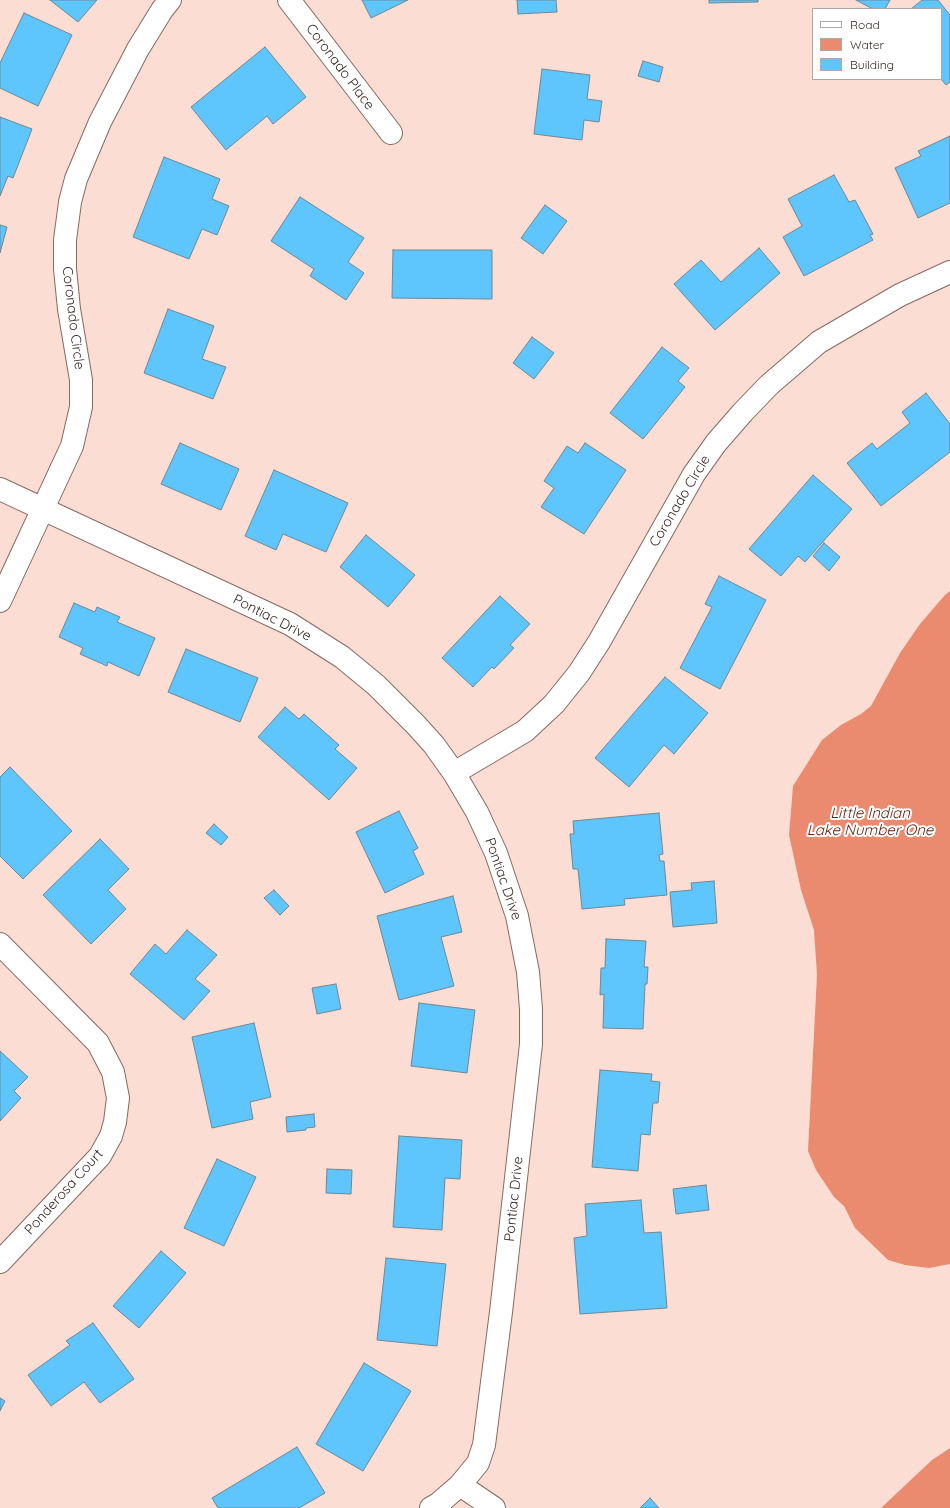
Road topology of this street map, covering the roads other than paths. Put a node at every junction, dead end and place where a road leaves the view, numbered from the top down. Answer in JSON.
{"nodes":[{"id":1,"x":170,"y":0,"type":"edge"},
{"id":2,"x":289,"y":0,"type":"edge"},
{"id":3,"x":391,"y":134,"type":"dead end"},
{"id":4,"x":950,"y":272,"type":"edge"},
{"id":5,"x":0,"y":489,"type":"edge"},
{"id":6,"x":43,"y":509,"type":"junction"},
{"id":7,"x":0,"y":601,"type":"edge"},
{"id":8,"x":454,"y":773,"type":"junction"},
{"id":9,"x":0,"y":944,"type":"edge"},
{"id":10,"x":0,"y":1262,"type":"edge"},
{"id":11,"x":460,"y":1485,"type":"junction"},
{"id":12,"x":431,"y":1508,"type":"edge"},
{"id":13,"x":494,"y":1508,"type":"edge"}],
"edges":[{"from":1,"to":6,"type":"street","name":"Coronado Circle"},
{"from":2,"to":3,"type":"street","name":"Coronado Place"},
{"from":4,"to":8,"type":"street","name":"Coronado Circle"},
{"from":5,"to":6,"type":"street","name":"Pontiac Drive"},
{"from":6,"to":7,"type":"street","name":"Coronado Circle"},
{"from":6,"to":8,"type":"street","name":"Pontiac Drive"},
{"from":8,"to":11,"type":"street","name":"Pontiac Drive"},
{"from":9,"to":10,"type":"street","name":"Ponderosa Court"},
{"from":11,"to":12,"type":"street","name":"Pontiac Drive"},
{"from":11,"to":13,"type":"street"}]}
